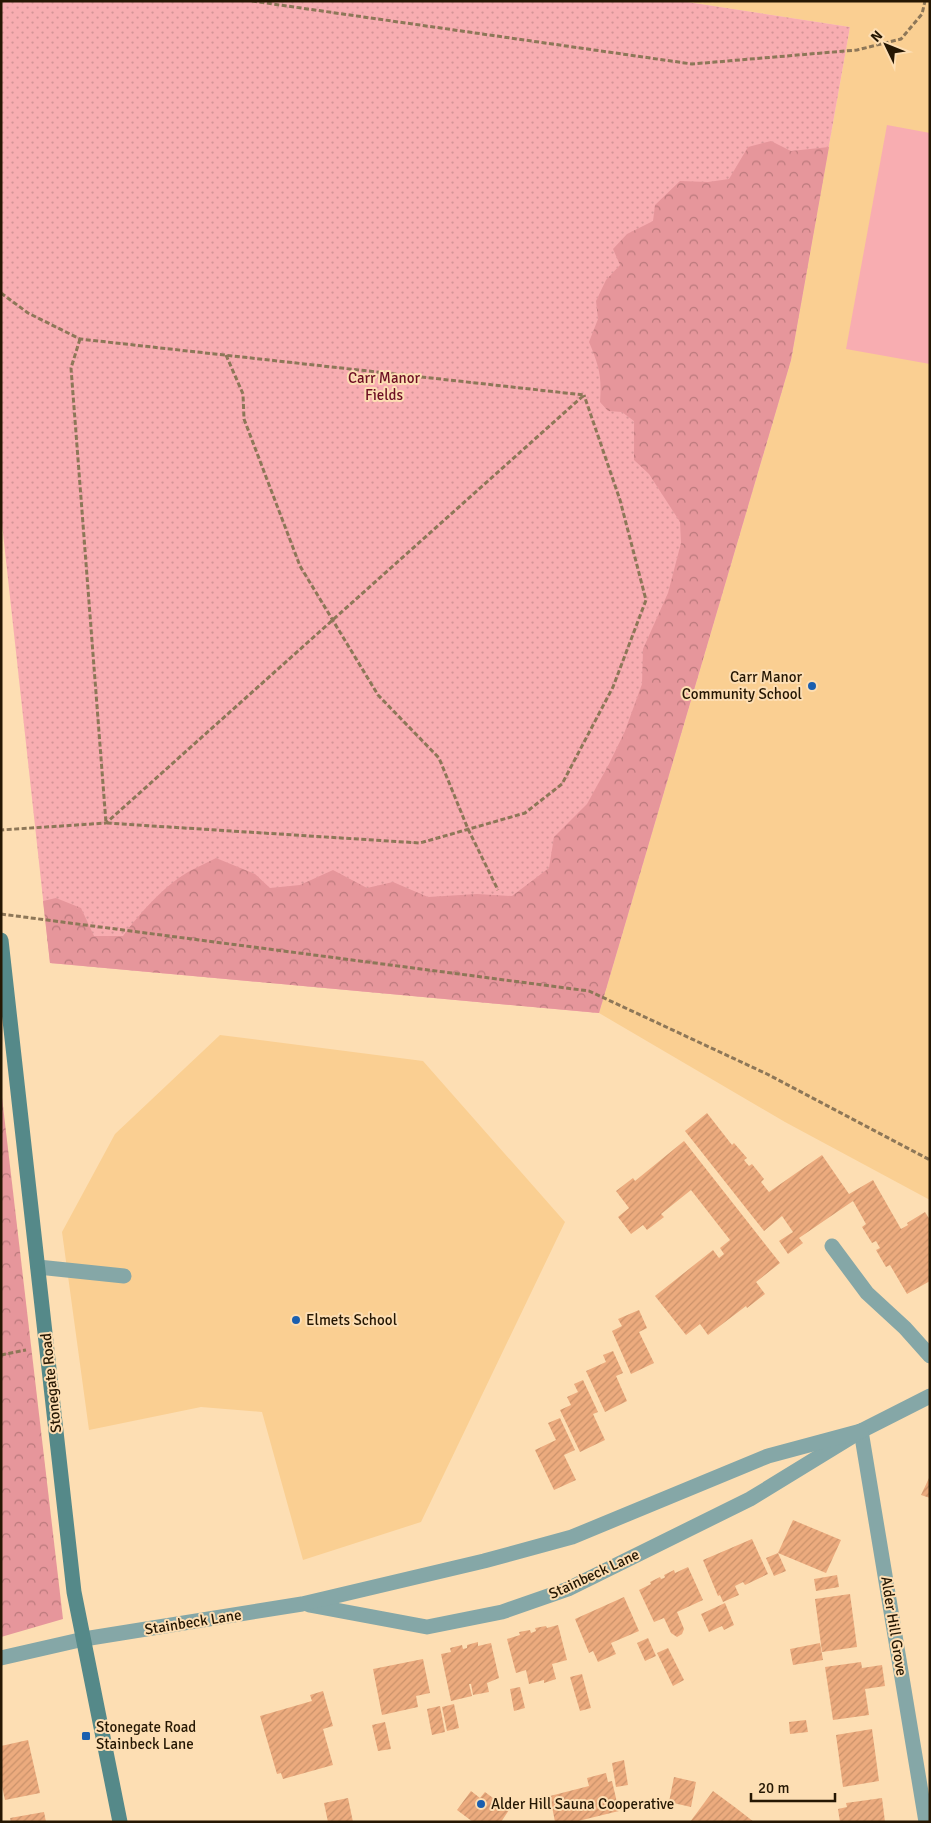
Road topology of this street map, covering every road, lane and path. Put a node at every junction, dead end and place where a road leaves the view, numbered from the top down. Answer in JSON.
{"nodes":[{"id":1,"x":252,"y":1,"type":"edge"},
{"id":2,"x":925,"y":1,"type":"edge"},
{"id":3,"x":1,"y":293,"type":"edge"},
{"id":4,"x":80,"y":340,"type":"junction"},
{"id":5,"x":226,"y":356,"type":"junction"},
{"id":6,"x":584,"y":395,"type":"junction"},
{"id":7,"x":333,"y":620,"type":"junction"},
{"id":8,"x":106,"y":823,"type":"junction"},
{"id":9,"x":468,"y":829,"type":"junction"},
{"id":10,"x":1,"y":830,"type":"edge"},
{"id":11,"x":498,"y":890,"type":"dead end"},
{"id":12,"x":1,"y":914,"type":"edge"},
{"id":13,"x":1,"y":940,"type":"edge"},
{"id":14,"x":930,"y":1160,"type":"edge"},
{"id":15,"x":832,"y":1246,"type":"dead end"},
{"id":16,"x":38,"y":1267,"type":"junction"},
{"id":17,"x":124,"y":1276,"type":"dead end"},
{"id":18,"x":930,"y":1356,"type":"edge"},
{"id":19,"x":930,"y":1396,"type":"edge"},
{"id":20,"x":861,"y":1431,"type":"junction"},
{"id":21,"x":302,"y":1604,"type":"junction"},
{"id":22,"x":84,"y":1639,"type":"junction"},
{"id":23,"x":1,"y":1658,"type":"edge"},
{"id":24,"x":120,"y":1822,"type":"edge"},
{"id":25,"x":926,"y":1822,"type":"edge"}],
"edges":[{"from":1,"to":2,"type":"path"},
{"from":3,"to":4,"type":"path"},
{"from":4,"to":5,"type":"path"},
{"from":4,"to":8,"type":"path"},
{"from":5,"to":6,"type":"path"},
{"from":5,"to":7,"type":"path"},
{"from":6,"to":7,"type":"path"},
{"from":6,"to":9,"type":"path"},
{"from":7,"to":8,"type":"path"},
{"from":7,"to":9,"type":"path"},
{"from":8,"to":9,"type":"path"},
{"from":8,"to":10,"type":"path"},
{"from":9,"to":11,"type":"path"},
{"from":12,"to":14,"type":"path"},
{"from":13,"to":16,"type":"main road","name":"Stonegate Road"},
{"from":15,"to":18,"type":"street"},
{"from":16,"to":17,"type":"street"},
{"from":16,"to":22,"type":"main road","name":"Stonegate Road"},
{"from":19,"to":20,"type":"street","name":"Stainbeck Lane"},
{"from":20,"to":21,"type":"street","name":"Stainbeck Lane"},
{"from":20,"to":21,"type":"street","name":"Stainbeck Lane"},
{"from":20,"to":25,"type":"street","name":"Alder Hill Grove"},
{"from":21,"to":22,"type":"street","name":"Stainbeck Lane"},
{"from":22,"to":23,"type":"street","name":"Stainbeck Lane"},
{"from":22,"to":24,"type":"main road","name":"Stonegate Road"}]}
